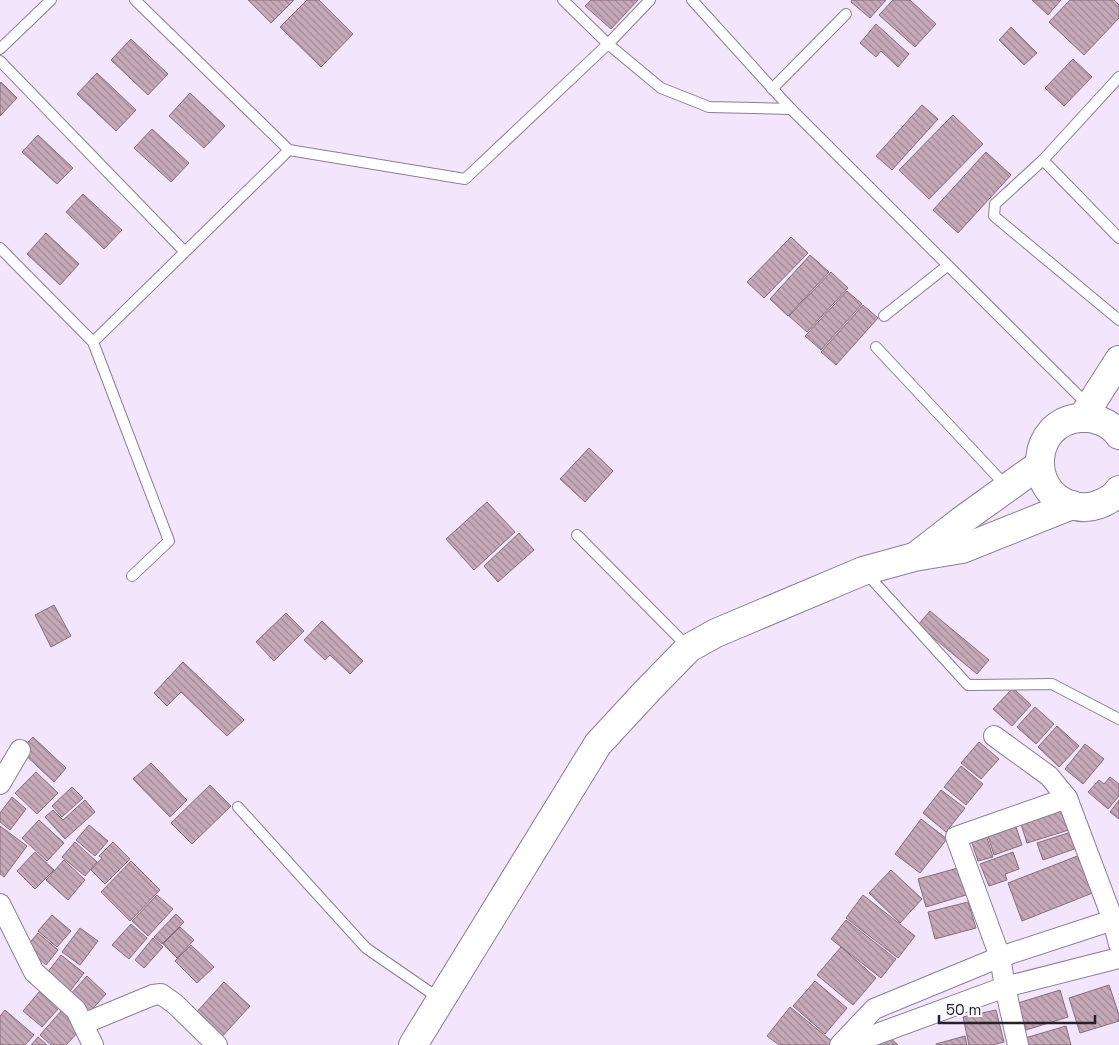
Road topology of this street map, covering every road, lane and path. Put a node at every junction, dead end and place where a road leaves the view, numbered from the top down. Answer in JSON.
{"nodes":[{"id":1,"x":50,"y":0,"type":"edge"},
{"id":2,"x":135,"y":0,"type":"edge"},
{"id":3,"x":563,"y":0,"type":"edge"},
{"id":4,"x":650,"y":0,"type":"edge"},
{"id":5,"x":692,"y":0,"type":"edge"},
{"id":6,"x":846,"y":14,"type":"dead end"},
{"id":7,"x":608,"y":44,"type":"junction"},
{"id":8,"x":0,"y":49,"type":"edge"},
{"id":9,"x":0,"y":61,"type":"edge"},
{"id":10,"x":1119,"y":77,"type":"edge"},
{"id":11,"x":772,"y":89,"type":"junction"},
{"id":12,"x":791,"y":109,"type":"junction"},
{"id":13,"x":289,"y":150,"type":"junction"},
{"id":14,"x":1043,"y":160,"type":"junction"},
{"id":15,"x":1119,"y":238,"type":"edge"},
{"id":16,"x":0,"y":248,"type":"edge"},
{"id":17,"x":184,"y":251,"type":"junction"},
{"id":18,"x":947,"y":266,"type":"junction"},
{"id":19,"x":884,"y":316,"type":"dead end"},
{"id":20,"x":1119,"y":320,"type":"edge"},
{"id":21,"x":93,"y":342,"type":"junction"},
{"id":22,"x":876,"y":347,"type":"dead end"},
{"id":23,"x":1119,"y":360,"type":"edge"},
{"id":24,"x":1086,"y":412,"type":"junction"},
{"id":25,"x":1119,"y":435,"type":"edge"},
{"id":26,"x":1039,"y":465,"type":"junction"},
{"id":27,"x":1008,"y":488,"type":"junction"},
{"id":28,"x":1119,"y":490,"type":"edge"},
{"id":29,"x":1072,"y":505,"type":"junction"},
{"id":30,"x":577,"y":535,"type":"dead end"},
{"id":31,"x":914,"y":556,"type":"junction"},
{"id":32,"x":863,"y":571,"type":"junction"},
{"id":33,"x":132,"y":576,"type":"dead end"},
{"id":34,"x":689,"y":648,"type":"junction"},
{"id":35,"x":1119,"y":719,"type":"edge"},
{"id":36,"x":994,"y":736,"type":"dead end"},
{"id":37,"x":20,"y":750,"type":"dead end"},
{"id":38,"x":0,"y":784,"type":"edge"},
{"id":39,"x":1067,"y":798,"type":"junction"},
{"id":40,"x":238,"y":807,"type":"dead end"},
{"id":41,"x":0,"y":904,"type":"edge"},
{"id":42,"x":1113,"y":920,"type":"junction"},
{"id":43,"x":1119,"y":944,"type":"edge"},
{"id":44,"x":1000,"y":958,"type":"junction"},
{"id":45,"x":1119,"y":958,"type":"edge"},
{"id":46,"x":1005,"y":987,"type":"junction"},
{"id":47,"x":441,"y":1000,"type":"junction"},
{"id":48,"x":83,"y":1024,"type":"junction"},
{"id":49,"x":93,"y":1045,"type":"edge"},
{"id":50,"x":217,"y":1045,"type":"edge"},
{"id":51,"x":413,"y":1045,"type":"edge"},
{"id":52,"x":840,"y":1045,"type":"edge"},
{"id":53,"x":848,"y":1045,"type":"edge"},
{"id":54,"x":1018,"y":1045,"type":"edge"}],
"edges":[{"from":1,"to":8,"type":"lane"},
{"from":2,"to":13,"type":"lane"},
{"from":3,"to":7,"type":"lane"},
{"from":4,"to":7,"type":"lane"},
{"from":5,"to":11,"type":"lane"},
{"from":6,"to":11,"type":"lane"},
{"from":7,"to":12,"type":"lane"},
{"from":7,"to":13,"type":"lane"},
{"from":9,"to":17,"type":"lane"},
{"from":10,"to":14,"type":"lane"},
{"from":11,"to":12,"type":"lane"},
{"from":12,"to":18,"type":"lane"},
{"from":13,"to":17,"type":"lane"},
{"from":14,"to":15,"type":"lane"},
{"from":14,"to":20,"type":"lane"},
{"from":16,"to":21,"type":"lane"},
{"from":17,"to":21,"type":"lane"},
{"from":18,"to":19,"type":"lane"},
{"from":18,"to":24,"type":"lane"},
{"from":21,"to":33,"type":"lane"},
{"from":22,"to":27,"type":"lane"},
{"from":23,"to":24,"type":"street"},
{"from":24,"to":25,"type":"street"},
{"from":24,"to":26,"type":"street"},
{"from":26,"to":27,"type":"street"},
{"from":26,"to":29,"type":"street"},
{"from":27,"to":31,"type":"street"},
{"from":28,"to":29,"type":"street"},
{"from":29,"to":31,"type":"street"},
{"from":30,"to":34,"type":"lane"},
{"from":31,"to":32,"type":"street"},
{"from":32,"to":34,"type":"street"},
{"from":32,"to":35,"type":"lane"},
{"from":34,"to":47,"type":"street"},
{"from":36,"to":39,"type":"street"},
{"from":37,"to":38,"type":"street"},
{"from":39,"to":42,"type":"street"},
{"from":39,"to":44,"type":"street"},
{"from":40,"to":47,"type":"lane"},
{"from":41,"to":48,"type":"street"},
{"from":42,"to":43,"type":"street"},
{"from":42,"to":44,"type":"street"},
{"from":44,"to":46,"type":"street"},
{"from":44,"to":52,"type":"street"},
{"from":45,"to":46,"type":"street"},
{"from":46,"to":53,"type":"street"},
{"from":46,"to":54,"type":"street"},
{"from":47,"to":51,"type":"street"},
{"from":48,"to":49,"type":"street"},
{"from":48,"to":50,"type":"street"}]}
